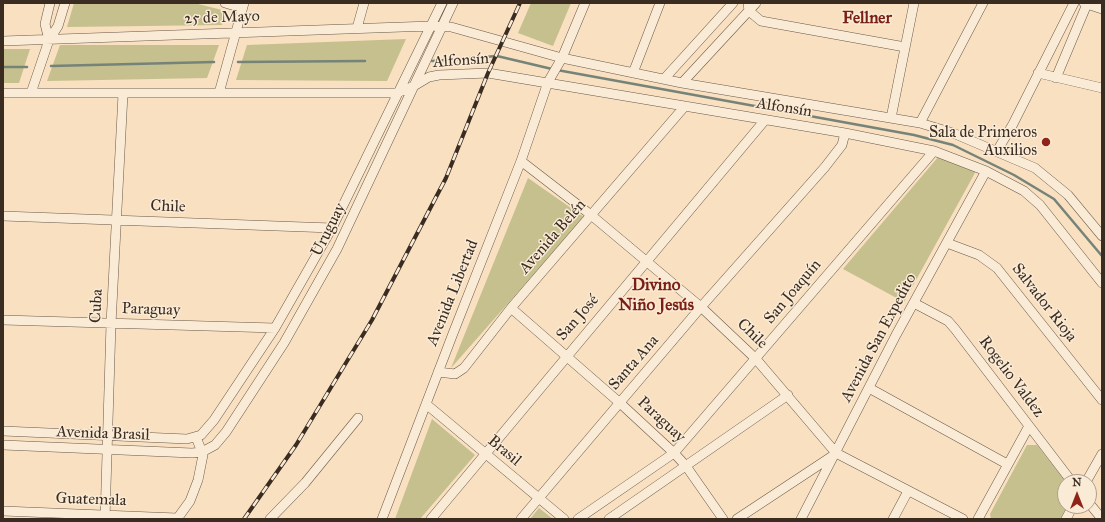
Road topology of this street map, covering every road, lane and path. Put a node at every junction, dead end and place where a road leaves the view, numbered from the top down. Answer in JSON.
{"nodes":[{"id":1,"x":50,"y":3,"type":"edge"},
{"id":2,"x":65,"y":3,"type":"edge"},
{"id":3,"x":225,"y":3,"type":"edge"},
{"id":4,"x":364,"y":3,"type":"edge"},
{"id":5,"x":442,"y":3,"type":"edge"},
{"id":6,"x":453,"y":3,"type":"edge"},
{"id":7,"x":585,"y":3,"type":"edge"},
{"id":8,"x":660,"y":3,"type":"edge"},
{"id":9,"x":733,"y":3,"type":"edge"},
{"id":10,"x":756,"y":3,"type":"edge"},
{"id":11,"x":914,"y":3,"type":"edge"},
{"id":12,"x":983,"y":3,"type":"edge"},
{"id":13,"x":1074,"y":3,"type":"edge"},
{"id":14,"x":1085,"y":3,"type":"edge"},
{"id":15,"x":243,"y":5,"type":"edge"},
{"id":16,"x":748,"y":7,"type":"edge"},
{"id":17,"x":1102,"y":9,"type":"edge"},
{"id":18,"x":432,"y":26,"type":"junction"},
{"id":19,"x":442,"y":26,"type":"junction"},
{"id":20,"x":357,"y":28,"type":"junction"},
{"id":21,"x":235,"y":33,"type":"junction"},
{"id":22,"x":49,"y":40,"type":"junction"},
{"id":23,"x":3,"y":41,"type":"edge"},
{"id":24,"x":905,"y":47,"type":"junction"},
{"id":25,"x":560,"y":62,"type":"junction"},
{"id":26,"x":633,"y":73,"type":"junction"},
{"id":27,"x":1038,"y":74,"type":"junction"},
{"id":28,"x":1056,"y":78,"type":"junction"},
{"id":29,"x":664,"y":79,"type":"junction"},
{"id":30,"x":549,"y":80,"type":"junction"},
{"id":31,"x":682,"y":83,"type":"junction"},
{"id":32,"x":414,"y":86,"type":"junction"},
{"id":33,"x":1102,"y":88,"type":"edge"},
{"id":34,"x":3,"y":93,"type":"edge"},
{"id":35,"x":31,"y":93,"type":"junction"},
{"id":36,"x":219,"y":93,"type":"junction"},
{"id":37,"x":398,"y":93,"type":"junction"},
{"id":38,"x":123,"y":94,"type":"junction"},
{"id":39,"x":684,"y":106,"type":"junction"},
{"id":40,"x":891,"y":118,"type":"junction"},
{"id":41,"x":764,"y":120,"type":"junction"},
{"id":42,"x":920,"y":123,"type":"junction"},
{"id":43,"x":844,"y":133,"type":"junction"},
{"id":44,"x":934,"y":151,"type":"junction"},
{"id":45,"x":997,"y":151,"type":"junction"},
{"id":46,"x":521,"y":162,"type":"junction"},
{"id":47,"x":986,"y":172,"type":"junction"},
{"id":48,"x":592,"y":215,"type":"junction"},
{"id":49,"x":3,"y":216,"type":"edge"},
{"id":50,"x":117,"y":220,"type":"junction"},
{"id":51,"x":332,"y":228,"type":"junction"},
{"id":52,"x":1102,"y":236,"type":"edge"},
{"id":53,"x":947,"y":243,"type":"junction"},
{"id":54,"x":647,"y":262,"type":"junction"},
{"id":55,"x":1102,"y":283,"type":"edge"},
{"id":56,"x":914,"y":303,"type":"junction"},
{"id":57,"x":511,"y":308,"type":"junction"},
{"id":58,"x":701,"y":308,"type":"junction"},
{"id":59,"x":3,"y":320,"type":"edge"},
{"id":60,"x":111,"y":324,"type":"junction"},
{"id":61,"x":275,"y":328,"type":"junction"},
{"id":62,"x":566,"y":356,"type":"junction"},
{"id":63,"x":756,"y":359,"type":"junction"},
{"id":64,"x":438,"y":372,"type":"junction"},
{"id":65,"x":869,"y":388,"type":"junction"},
{"id":66,"x":788,"y":395,"type":"junction"},
{"id":67,"x":1102,"y":400,"type":"edge"},
{"id":68,"x":620,"y":403,"type":"junction"},
{"id":69,"x":426,"y":404,"type":"junction"},
{"id":70,"x":358,"y":418,"type":"dead end"},
{"id":71,"x":1029,"y":426,"type":"junction"},
{"id":72,"x":3,"y":431,"type":"edge"},
{"id":73,"x":107,"y":435,"type":"junction"},
{"id":74,"x":196,"y":437,"type":"junction"},
{"id":75,"x":3,"y":445,"type":"edge"},
{"id":76,"x":107,"y":449,"type":"junction"},
{"id":77,"x":202,"y":452,"type":"junction"},
{"id":78,"x":674,"y":452,"type":"junction"},
{"id":79,"x":485,"y":454,"type":"junction"},
{"id":80,"x":836,"y":454,"type":"junction"},
{"id":81,"x":1102,"y":454,"type":"edge"},
{"id":82,"x":1007,"y":464,"type":"junction"},
{"id":83,"x":686,"y":466,"type":"junction"},
{"id":84,"x":1066,"y":474,"type":"edge"},
{"id":85,"x":1091,"y":474,"type":"edge"},
{"id":86,"x":908,"y":491,"type":"junction"},
{"id":87,"x":538,"y":498,"type":"junction"},
{"id":88,"x":3,"y":511,"type":"edge"},
{"id":89,"x":105,"y":518,"type":"edge"},
{"id":90,"x":177,"y":519,"type":"edge"},
{"id":91,"x":270,"y":519,"type":"edge"},
{"id":92,"x":382,"y":519,"type":"edge"},
{"id":93,"x":431,"y":519,"type":"edge"},
{"id":94,"x":521,"y":519,"type":"edge"},
{"id":95,"x":564,"y":519,"type":"edge"},
{"id":96,"x":578,"y":519,"type":"edge"},
{"id":97,"x":609,"y":519,"type":"edge"},
{"id":98,"x":723,"y":519,"type":"edge"},
{"id":99,"x":737,"y":519,"type":"edge"},
{"id":100,"x":801,"y":519,"type":"edge"},
{"id":101,"x":893,"y":519,"type":"edge"},
{"id":102,"x":963,"y":519,"type":"edge"},
{"id":103,"x":978,"y":519,"type":"edge"}],
"edges":[{"from":1,"to":22,"type":"street"},
{"from":2,"to":22,"type":"street"},
{"from":3,"to":15,"type":"street"},
{"from":4,"to":20,"type":"street"},
{"from":5,"to":18,"type":"street","name":"Uruguay"},
{"from":6,"to":19,"type":"street","name":"Uruguay"},
{"from":7,"to":25,"type":"street","name":"Avenida Libertad"},
{"from":8,"to":26,"type":"street"},
{"from":9,"to":29,"type":"street"},
{"from":10,"to":16,"type":"street"},
{"from":11,"to":24,"type":"street"},
{"from":12,"to":42,"type":"street"},
{"from":13,"to":27,"type":"street"},
{"from":14,"to":17,"type":"street"},
{"from":14,"to":28,"type":"street"},
{"from":15,"to":21,"type":"street"},
{"from":16,"to":24,"type":"street"},
{"from":16,"to":31,"type":"street"},
{"from":18,"to":19,"type":"street","name":"25 de Mayo"},
{"from":18,"to":20,"type":"street","name":"25 de Mayo"},
{"from":18,"to":37,"type":"street","name":"Uruguay"},
{"from":19,"to":25,"type":"street","name":"Alfonsín"},
{"from":19,"to":32,"type":"street","name":"Uruguay"},
{"from":20,"to":21,"type":"street","name":"25 de Mayo"},
{"from":21,"to":22,"type":"street","name":"25 de Mayo"},
{"from":21,"to":36,"type":"street"},
{"from":22,"to":23,"type":"street","name":"25 de Mayo"},
{"from":22,"to":35,"type":"street"},
{"from":24,"to":40,"type":"street"},
{"from":25,"to":26,"type":"street","name":"Alfonsín"},
{"from":25,"to":30,"type":"street","name":"Avenida Libertad"},
{"from":26,"to":29,"type":"street","name":"Alfonsín"},
{"from":27,"to":28,"type":"street"},
{"from":27,"to":45,"type":"street"},
{"from":28,"to":33,"type":"street"},
{"from":29,"to":31,"type":"street","name":"Alfonsín"},
{"from":30,"to":32,"type":"street","name":"Alfonsín"},
{"from":30,"to":39,"type":"street","name":"Alfonsín"},
{"from":30,"to":46,"type":"street","name":"Avenida Libertad"},
{"from":31,"to":40,"type":"street","name":"Alfonsín"},
{"from":32,"to":37,"type":"street"},
{"from":32,"to":77,"type":"street","name":"Uruguay"},
{"from":34,"to":35,"type":"street"},
{"from":35,"to":38,"type":"street"},
{"from":36,"to":37,"type":"street"},
{"from":36,"to":38,"type":"street"},
{"from":37,"to":51,"type":"street","name":"Uruguay"},
{"from":38,"to":50,"type":"street","name":"Cuba"},
{"from":39,"to":41,"type":"street","name":"Alfonsín"},
{"from":39,"to":48,"type":"street","name":"Avenida Belén"},
{"from":40,"to":42,"type":"street","name":"Alfonsín"},
{"from":41,"to":43,"type":"street","name":"Alfonsín"},
{"from":41,"to":54,"type":"street","name":"San José"},
{"from":42,"to":45,"type":"street","name":"Alfonsín"},
{"from":43,"to":44,"type":"street","name":"Alfonsín"},
{"from":43,"to":58,"type":"street","name":"Santa Ana"},
{"from":44,"to":47,"type":"street","name":"Alfonsín"},
{"from":44,"to":63,"type":"street","name":"San Joaquín"},
{"from":45,"to":52,"type":"street","name":"Alfonsín"},
{"from":46,"to":48,"type":"street","name":"Chile"},
{"from":46,"to":64,"type":"street","name":"Avenida Libertad"},
{"from":47,"to":53,"type":"street","name":"Avenida San Expedito"},
{"from":47,"to":55,"type":"street","name":"Alfonsín"},
{"from":48,"to":54,"type":"street","name":"Chile"},
{"from":48,"to":57,"type":"street","name":"Avenida Belén"},
{"from":49,"to":50,"type":"street","name":"Chile"},
{"from":50,"to":51,"type":"street","name":"Chile"},
{"from":50,"to":60,"type":"street","name":"Cuba"},
{"from":51,"to":61,"type":"street","name":"Uruguay"},
{"from":53,"to":56,"type":"street","name":"Avenida San Expedito"},
{"from":53,"to":67,"type":"street","name":"Salvador Rioja"},
{"from":54,"to":58,"type":"street","name":"Chile"},
{"from":54,"to":62,"type":"street","name":"San José"},
{"from":56,"to":65,"type":"street","name":"Avenida San Expedito"},
{"from":56,"to":71,"type":"street","name":"Rogelio Valdez"},
{"from":57,"to":62,"type":"street","name":"Paraguay"},
{"from":57,"to":64,"type":"street","name":"Avenida Belén"},
{"from":58,"to":63,"type":"street","name":"Chile"},
{"from":58,"to":68,"type":"street","name":"Santa Ana"},
{"from":59,"to":60,"type":"street","name":"Paraguay"},
{"from":60,"to":61,"type":"street","name":"Paraguay"},
{"from":60,"to":73,"type":"street","name":"Cuba"},
{"from":61,"to":74,"type":"street","name":"Uruguay"},
{"from":62,"to":68,"type":"street","name":"Paraguay"},
{"from":62,"to":79,"type":"street","name":"San José"},
{"from":63,"to":66,"type":"street","name":"Chile"},
{"from":63,"to":78,"type":"street","name":"San Joaquín"},
{"from":64,"to":69,"type":"street","name":"Avenida Libertad"},
{"from":65,"to":80,"type":"street","name":"Avenida San Expedito"},
{"from":65,"to":82,"type":"street"},
{"from":66,"to":80,"type":"street","name":"Chile"},
{"from":66,"to":83,"type":"street"},
{"from":68,"to":78,"type":"street","name":"Paraguay"},
{"from":68,"to":87,"type":"street","name":"Santa Ana"},
{"from":69,"to":79,"type":"street","name":"Brasil"},
{"from":69,"to":92,"type":"street","name":"Avenida Libertad"},
{"from":70,"to":91,"type":"street"},
{"from":71,"to":82,"type":"street"},
{"from":71,"to":84,"type":"street","name":"Rogelio Valdez"},
{"from":72,"to":73,"type":"street"},
{"from":73,"to":74,"type":"street"},
{"from":73,"to":76,"type":"street","name":"Cuba"},
{"from":74,"to":77,"type":"street"},
{"from":75,"to":76,"type":"street","name":"Avenida Brasil"},
{"from":76,"to":77,"type":"street","name":"Avenida Brasil"},
{"from":76,"to":89,"type":"street","name":"Cuba"},
{"from":77,"to":90,"type":"street"},
{"from":78,"to":83,"type":"street","name":"Paraguay"},
{"from":78,"to":96,"type":"street","name":"San Joaquín"},
{"from":79,"to":87,"type":"street","name":"Brasil"},
{"from":79,"to":93,"type":"street","name":"San José"},
{"from":80,"to":86,"type":"street","name":"Chile"},
{"from":80,"to":99,"type":"street"},
{"from":80,"to":100,"type":"street","name":"Avenida San Expedito"},
{"from":81,"to":85,"type":"street"},
{"from":82,"to":103,"type":"street"},
{"from":83,"to":97,"type":"street"},
{"from":83,"to":98,"type":"street","name":"Paraguay"},
{"from":86,"to":101,"type":"street"},
{"from":86,"to":102,"type":"street","name":"Chile"},
{"from":87,"to":94,"type":"street","name":"Santa Ana"},
{"from":87,"to":95,"type":"street","name":"Brasil"},
{"from":88,"to":89,"type":"street","name":"Guatemala"},
{"from":89,"to":90,"type":"street","name":"Guatemala"}]}
